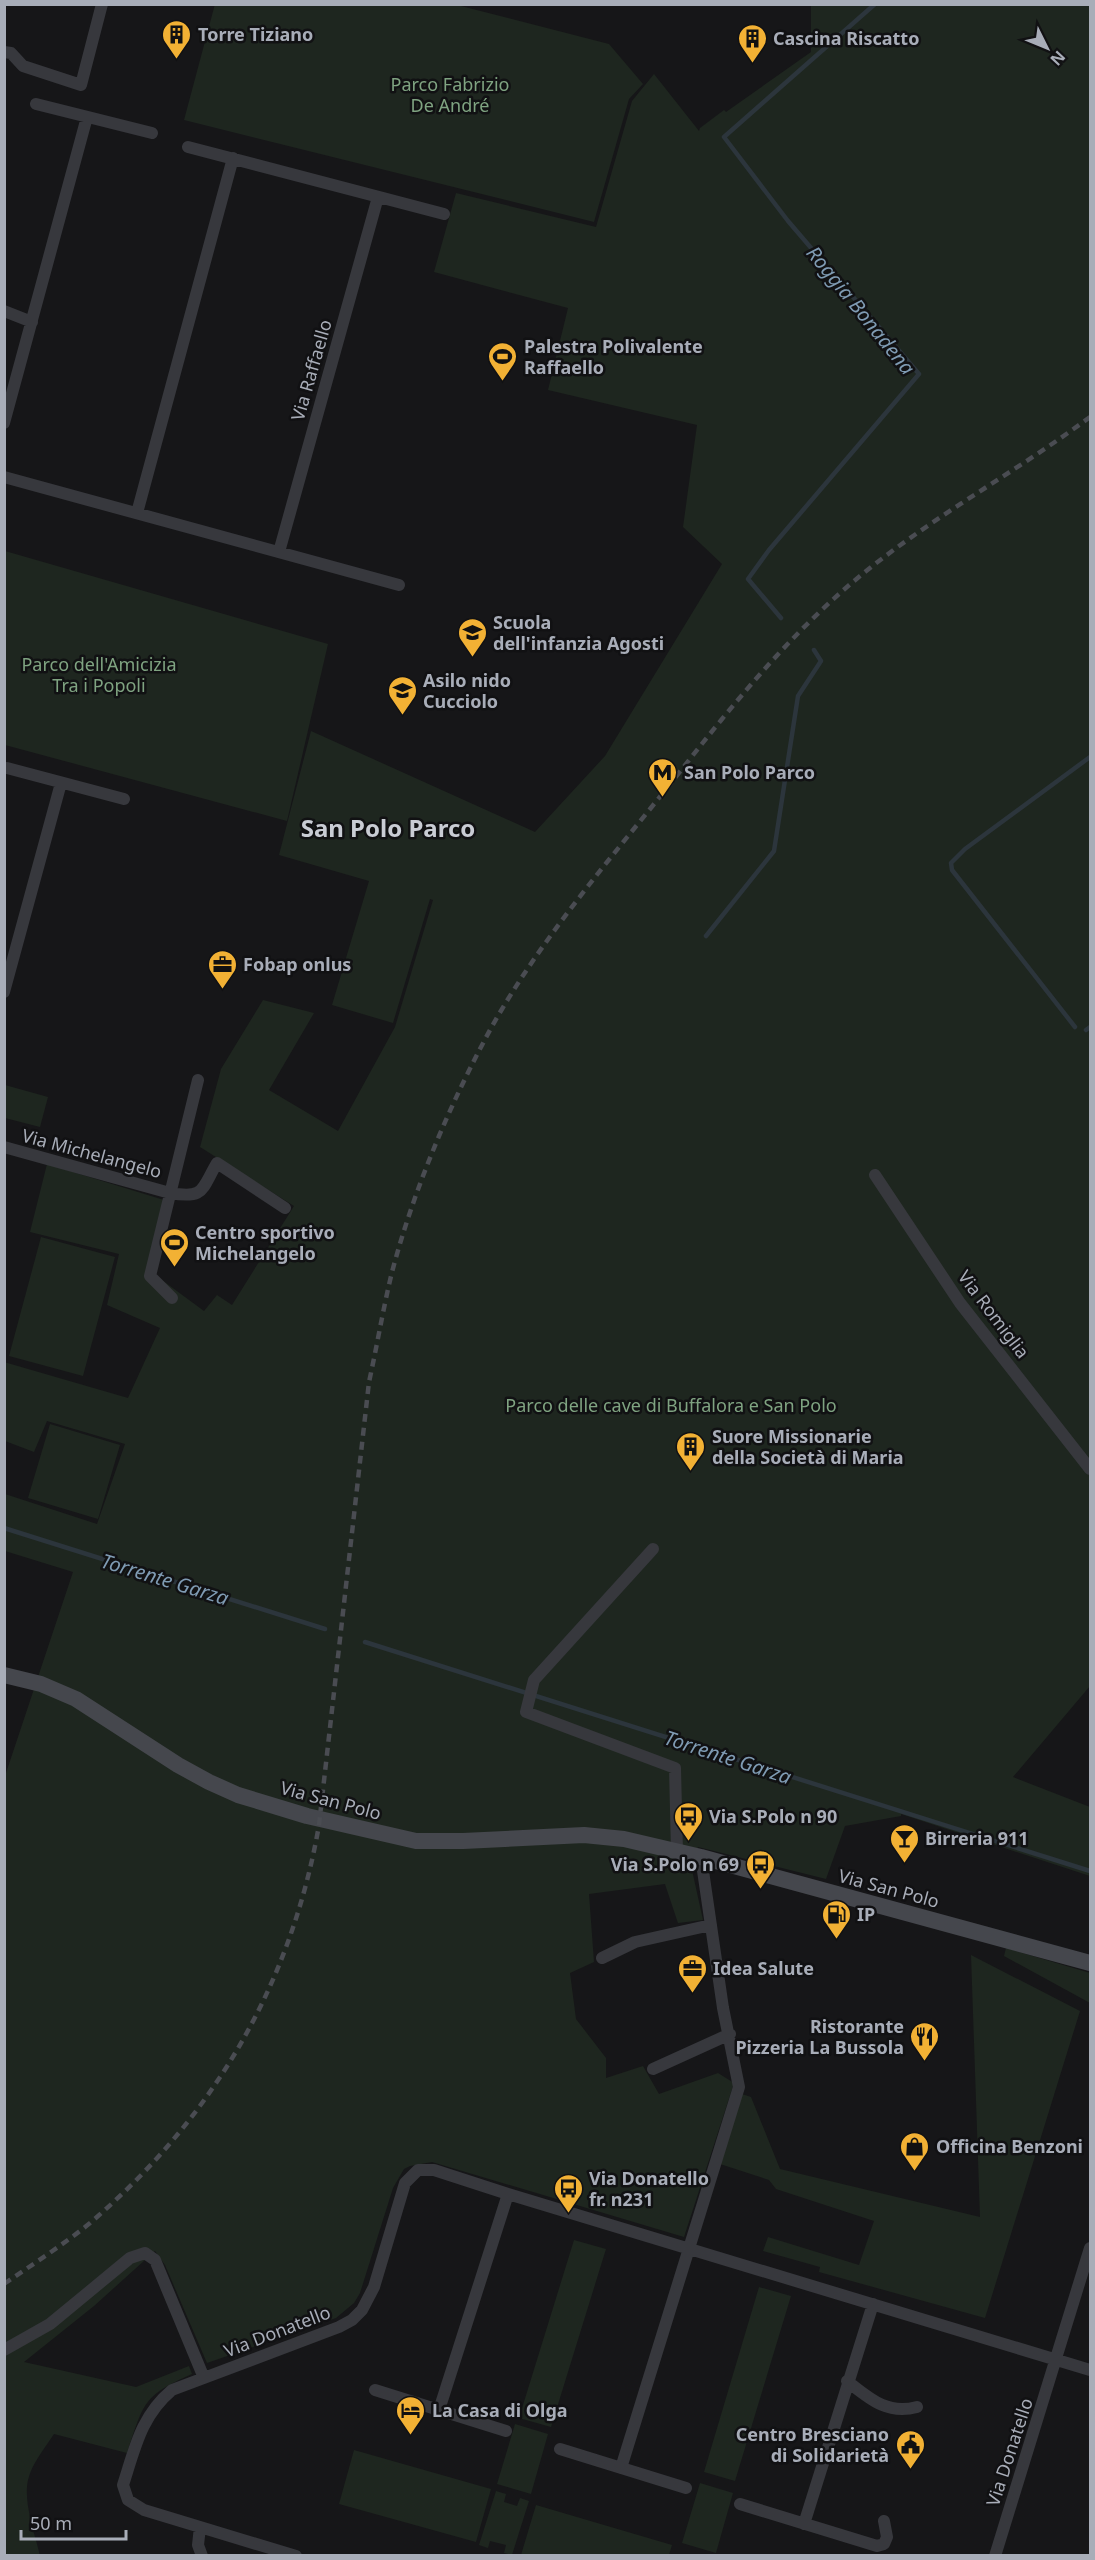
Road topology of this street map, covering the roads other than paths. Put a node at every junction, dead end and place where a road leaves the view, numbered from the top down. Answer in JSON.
{"nodes":[{"id":1,"x":102,"y":4,"type":"edge"},
{"id":2,"x":4,"y":52,"type":"edge"},
{"id":3,"x":36,"y":104,"type":"dead end"},
{"id":4,"x":87,"y":117,"type":"junction"},
{"id":5,"x":152,"y":133,"type":"dead end"},
{"id":6,"x":188,"y":147,"type":"dead end"},
{"id":7,"x":233,"y":158,"type":"junction"},
{"id":8,"x":378,"y":197,"type":"junction"},
{"id":9,"x":444,"y":214,"type":"dead end"},
{"id":10,"x":4,"y":310,"type":"edge"},
{"id":11,"x":32,"y":322,"type":"junction"},
{"id":12,"x":4,"y":423,"type":"edge"},
{"id":13,"x":4,"y":477,"type":"edge"},
{"id":14,"x":137,"y":513,"type":"junction"},
{"id":15,"x":279,"y":552,"type":"junction"},
{"id":16,"x":399,"y":585,"type":"dead end"},
{"id":17,"x":7,"y":768,"type":"dead end"},
{"id":18,"x":61,"y":783,"type":"junction"},
{"id":19,"x":124,"y":799,"type":"dead end"},
{"id":20,"x":4,"y":992,"type":"edge"},
{"id":21,"x":198,"y":1080,"type":"dead end"},
{"id":22,"x":4,"y":1147,"type":"edge"},
{"id":23,"x":875,"y":1175,"type":"dead end"},
{"id":24,"x":170,"y":1193,"type":"junction"},
{"id":25,"x":285,"y":1208,"type":"dead end"},
{"id":26,"x":172,"y":1298,"type":"dead end"},
{"id":27,"x":1090,"y":1469,"type":"edge"},
{"id":28,"x":653,"y":1549,"type":"dead end"},
{"id":29,"x":4,"y":1675,"type":"edge"},
{"id":30,"x":677,"y":1852,"type":"junction"},
{"id":31,"x":701,"y":1857,"type":"junction"},
{"id":32,"x":711,"y":1925,"type":"junction"},
{"id":33,"x":602,"y":1958,"type":"dead end"},
{"id":34,"x":1090,"y":1962,"type":"edge"},
{"id":35,"x":730,"y":2034,"type":"junction"},
{"id":36,"x":653,"y":2069,"type":"dead end"},
{"id":37,"x":508,"y":2194,"type":"junction"},
{"id":38,"x":689,"y":2248,"type":"junction"},
{"id":39,"x":1090,"y":2248,"type":"edge"},
{"id":40,"x":873,"y":2304,"type":"junction"},
{"id":41,"x":4,"y":2350,"type":"edge"},
{"id":42,"x":1057,"y":2360,"type":"junction"},
{"id":43,"x":1090,"y":2370,"type":"edge"},
{"id":44,"x":204,"y":2378,"type":"junction"},
{"id":45,"x":847,"y":2381,"type":"junction"},
{"id":46,"x":375,"y":2390,"type":"dead end"},
{"id":47,"x":917,"y":2408,"type":"dead end"},
{"id":48,"x":439,"y":2410,"type":"junction"},
{"id":49,"x":506,"y":2431,"type":"dead end"},
{"id":50,"x":560,"y":2449,"type":"dead end"},
{"id":51,"x":621,"y":2468,"type":"junction"},
{"id":52,"x":686,"y":2488,"type":"dead end"},
{"id":53,"x":740,"y":2504,"type":"dead end"},
{"id":54,"x":884,"y":2521,"type":"dead end"},
{"id":55,"x":804,"y":2524,"type":"junction"},
{"id":56,"x":200,"y":2527,"type":"junction"},
{"id":57,"x":275,"y":2552,"type":"edge"},
{"id":58,"x":202,"y":2556,"type":"edge"},
{"id":59,"x":296,"y":2556,"type":"edge"},
{"id":60,"x":995,"y":2556,"type":"edge"}],
"edges":[{"from":1,"to":2,"type":"street"},
{"from":3,"to":4,"type":"street"},
{"from":4,"to":5,"type":"street"},
{"from":4,"to":11,"type":"street"},
{"from":6,"to":7,"type":"street"},
{"from":7,"to":8,"type":"street"},
{"from":7,"to":14,"type":"street"},
{"from":8,"to":9,"type":"street"},
{"from":8,"to":15,"type":"street","name":"Via Raffaello"},
{"from":10,"to":11,"type":"street"},
{"from":11,"to":12,"type":"street"},
{"from":13,"to":14,"type":"street"},
{"from":14,"to":15,"type":"street"},
{"from":15,"to":16,"type":"street"},
{"from":17,"to":18,"type":"street"},
{"from":18,"to":19,"type":"street"},
{"from":18,"to":20,"type":"street"},
{"from":21,"to":24,"type":"street","name":"Via Michelangelo"},
{"from":22,"to":24,"type":"street","name":"Via Michelangelo"},
{"from":23,"to":27,"type":"street","name":"Via Romiglia"},
{"from":24,"to":25,"type":"street","name":"Via Michelangelo"},
{"from":24,"to":26,"type":"street","name":"Via Michelangelo"},
{"from":28,"to":30,"type":"street"},
{"from":29,"to":30,"type":"main road","name":"Via San Polo"},
{"from":30,"to":31,"type":"main road","name":"Via San Polo"},
{"from":31,"to":32,"type":"street"},
{"from":31,"to":34,"type":"main road","name":"Via San Polo"},
{"from":32,"to":33,"type":"street"},
{"from":32,"to":35,"type":"street"},
{"from":35,"to":36,"type":"street"},
{"from":35,"to":38,"type":"street"},
{"from":37,"to":38,"type":"street","name":"Via Donatello"},
{"from":37,"to":44,"type":"street","name":"Via Donatello"},
{"from":37,"to":48,"type":"street"},
{"from":38,"to":40,"type":"street","name":"Via Donatello"},
{"from":38,"to":51,"type":"street"},
{"from":39,"to":42,"type":"street","name":"Via Donatello"},
{"from":40,"to":42,"type":"street","name":"Via Donatello"},
{"from":40,"to":45,"type":"street"},
{"from":41,"to":44,"type":"street"},
{"from":42,"to":43,"type":"street","name":"Via Donatello"},
{"from":42,"to":60,"type":"street","name":"Via Donatello"},
{"from":44,"to":56,"type":"street","name":"Via Donatello"},
{"from":45,"to":47,"type":"street"},
{"from":45,"to":55,"type":"street"},
{"from":46,"to":48,"type":"street"},
{"from":48,"to":49,"type":"street"},
{"from":50,"to":51,"type":"street"},
{"from":51,"to":52,"type":"street"},
{"from":53,"to":55,"type":"street"},
{"from":54,"to":55,"type":"street"},
{"from":56,"to":57,"type":"street"},
{"from":56,"to":58,"type":"street"},
{"from":57,"to":59,"type":"street"}]}
